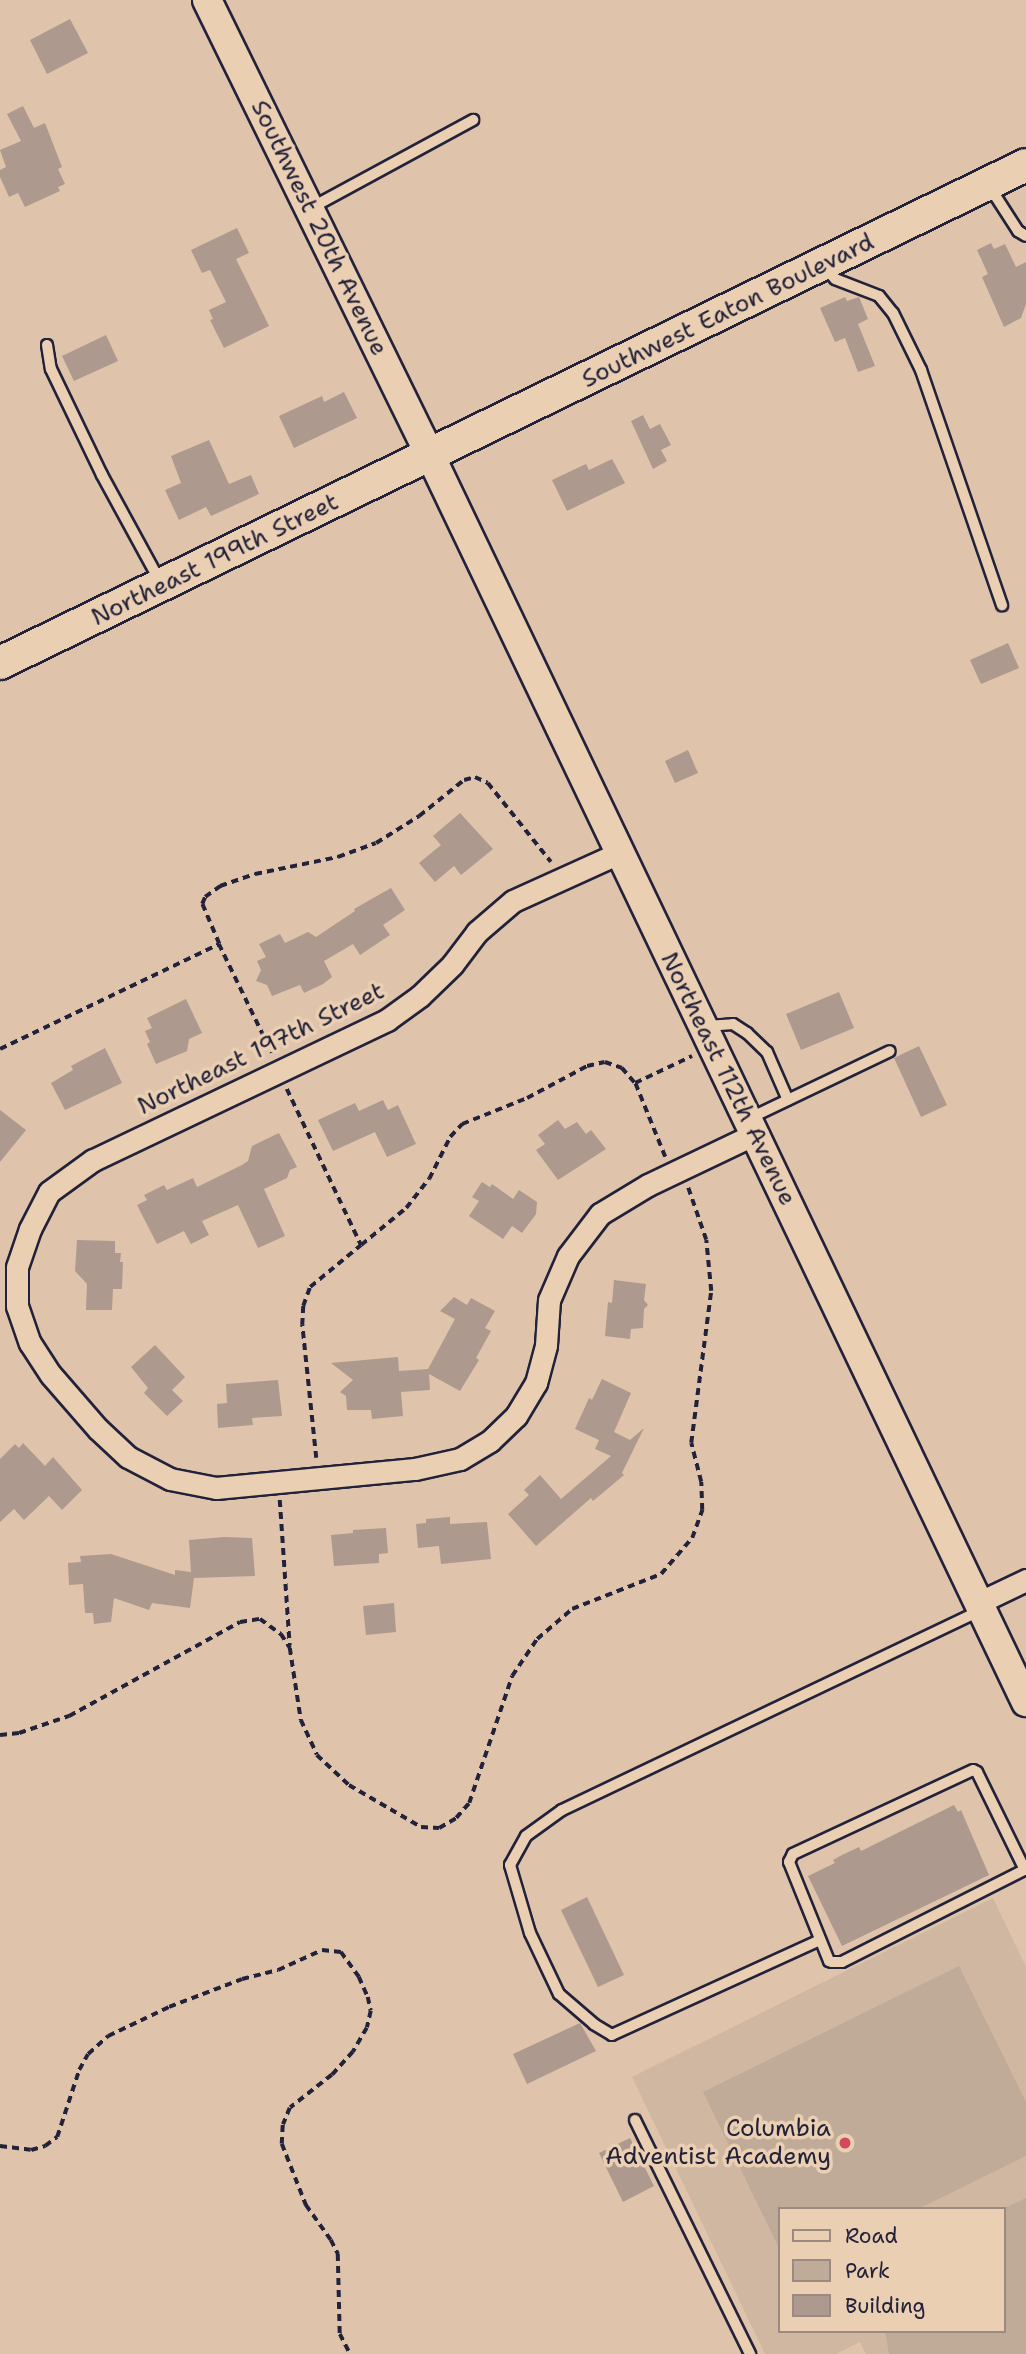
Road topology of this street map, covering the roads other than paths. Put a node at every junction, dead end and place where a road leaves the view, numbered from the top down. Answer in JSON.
{"nodes":[{"id":1,"x":207,"y":0,"type":"edge"},
{"id":2,"x":473,"y":120,"type":"dead end"},
{"id":3,"x":1026,"y":165,"type":"edge"},
{"id":4,"x":987,"y":184,"type":"junction"},
{"id":5,"x":309,"y":209,"type":"junction"},
{"id":6,"x":1026,"y":236,"type":"edge"},
{"id":7,"x":822,"y":265,"type":"junction"},
{"id":8,"x":47,"y":345,"type":"dead end"},
{"id":9,"x":431,"y":457,"type":"junction"},
{"id":10,"x":162,"y":585,"type":"junction"},
{"id":11,"x":1002,"y":605,"type":"dead end"},
{"id":12,"x":0,"y":663,"type":"edge"},
{"id":13,"x":620,"y":853,"type":"junction"},
{"id":14,"x":708,"y":1036,"type":"junction"},
{"id":15,"x":890,"y":1051,"type":"dead end"},
{"id":16,"x":788,"y":1100,"type":"junction"},
{"id":17,"x":751,"y":1127,"type":"junction"},
{"id":18,"x":9,"y":1307,"type":"edge"},
{"id":19,"x":1026,"y":1580,"type":"edge"},
{"id":20,"x":980,"y":1606,"type":"junction"},
{"id":21,"x":1026,"y":1702,"type":"edge"},
{"id":22,"x":1026,"y":1870,"type":"edge"},
{"id":23,"x":820,"y":1940,"type":"junction"},
{"id":24,"x":635,"y":2120,"type":"dead end"},
{"id":25,"x":750,"y":2354,"type":"edge"}],
"edges":[{"from":1,"to":5,"type":"street","name":"Southwest 20th Avenue"},
{"from":2,"to":5,"type":"lane"},
{"from":3,"to":4,"type":"main road","name":"Southwest Eaton Boulevard"},
{"from":4,"to":6,"type":"lane"},
{"from":4,"to":7,"type":"main road","name":"Southwest Eaton Boulevard"},
{"from":5,"to":9,"type":"street","name":"Southwest 20th Avenue"},
{"from":7,"to":9,"type":"main road","name":"Southwest Eaton Boulevard"},
{"from":7,"to":11,"type":"lane"},
{"from":8,"to":10,"type":"lane"},
{"from":9,"to":10,"type":"main road","name":"Northeast 199th Street"},
{"from":9,"to":13,"type":"street","name":"Northeast 112th Avenue"},
{"from":10,"to":12,"type":"main road","name":"Northeast 199th Street"},
{"from":13,"to":14,"type":"street","name":"Northeast 112th Avenue"},
{"from":13,"to":18,"type":"street","name":"Northeast 197th Street"},
{"from":14,"to":16,"type":"lane"},
{"from":14,"to":17,"type":"street","name":"Northeast 112th Avenue"},
{"from":15,"to":16,"type":"lane"},
{"from":16,"to":17,"type":"lane"},
{"from":17,"to":18,"type":"street"},
{"from":17,"to":20,"type":"street","name":"Northeast 112th Avenue"},
{"from":19,"to":20,"type":"street"},
{"from":20,"to":21,"type":"street","name":"Northeast 112th Avenue"},
{"from":20,"to":23,"type":"lane"},
{"from":22,"to":23,"type":"lane"},
{"from":22,"to":23,"type":"lane"},
{"from":24,"to":25,"type":"lane"}]}
